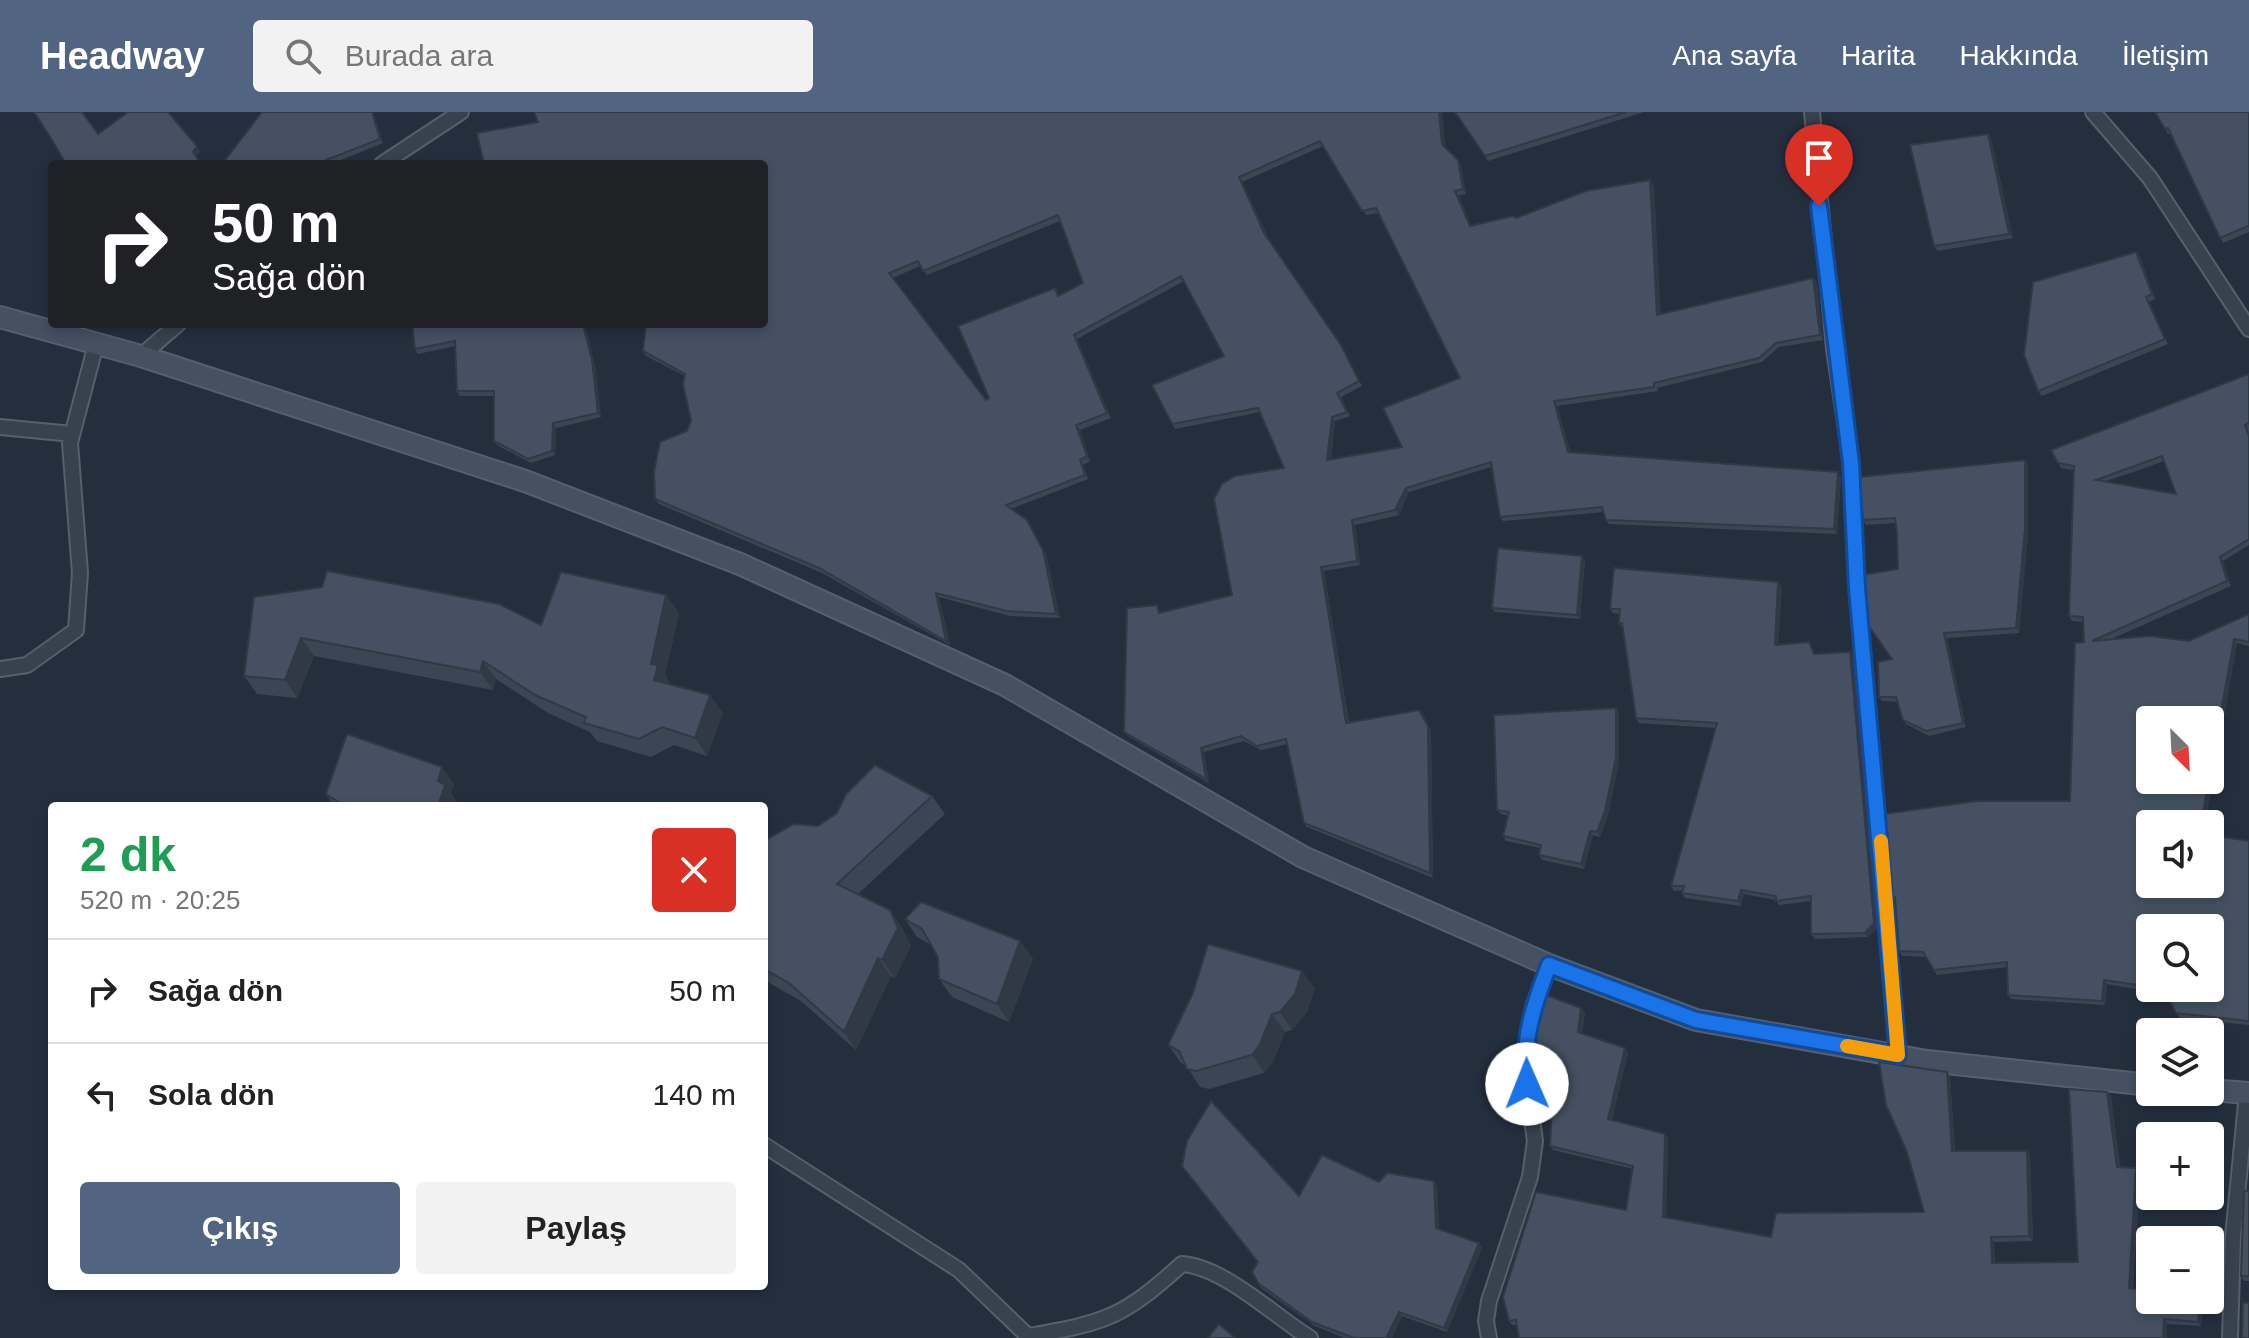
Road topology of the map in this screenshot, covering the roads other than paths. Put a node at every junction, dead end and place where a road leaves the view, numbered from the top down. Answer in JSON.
{"nodes":[{"id":1,"x":461,"y":112,"type":"edge"},
{"id":2,"x":1812,"y":112,"type":"edge"},
{"id":3,"x":2093,"y":112,"type":"edge"},
{"id":4,"x":388,"y":160,"type":"edge"},
{"id":5,"x":0,"y":317,"type":"edge"},
{"id":6,"x":173,"y":328,"type":"edge"},
{"id":7,"x":2249,"y":329,"type":"edge"},
{"id":8,"x":96,"y":344,"type":"junction"},
{"id":9,"x":141,"y":356,"type":"junction"},
{"id":10,"x":0,"y":427,"type":"edge"},
{"id":11,"x":72,"y":434,"type":"junction"},
{"id":12,"x":0,"y":669,"type":"edge"},
{"id":13,"x":1549,"y":965,"type":"junction"},
{"id":14,"x":1898,"y":1055,"type":"junction"},
{"id":15,"x":2136,"y":1083,"type":"edge"},
{"id":16,"x":2224,"y":1091,"type":"edge"},
{"id":17,"x":2248,"y":1093,"type":"edge"},
{"id":18,"x":768,"y":1148,"type":"edge"},
{"id":19,"x":1030,"y":1337,"type":"edge"},
{"id":20,"x":1310,"y":1338,"type":"edge"},
{"id":21,"x":1489,"y":1338,"type":"edge"},
{"id":22,"x":2230,"y":1338,"type":"edge"}],
"edges":[{"from":1,"to":4,"type":"street"},
{"from":2,"to":14,"type":"street"},
{"from":3,"to":7,"type":"street"},
{"from":5,"to":8,"type":"street"},
{"from":6,"to":9,"type":"street"},
{"from":8,"to":9,"type":"street"},
{"from":8,"to":11,"type":"street"},
{"from":9,"to":13,"type":"street"},
{"from":10,"to":11,"type":"street"},
{"from":11,"to":12,"type":"street"},
{"from":13,"to":14,"type":"street"},
{"from":13,"to":21,"type":"street"},
{"from":14,"to":15,"type":"street"},
{"from":16,"to":17,"type":"street"},
{"from":17,"to":22,"type":"street"},
{"from":18,"to":19,"type":"street"},
{"from":19,"to":20,"type":"street"}]}
